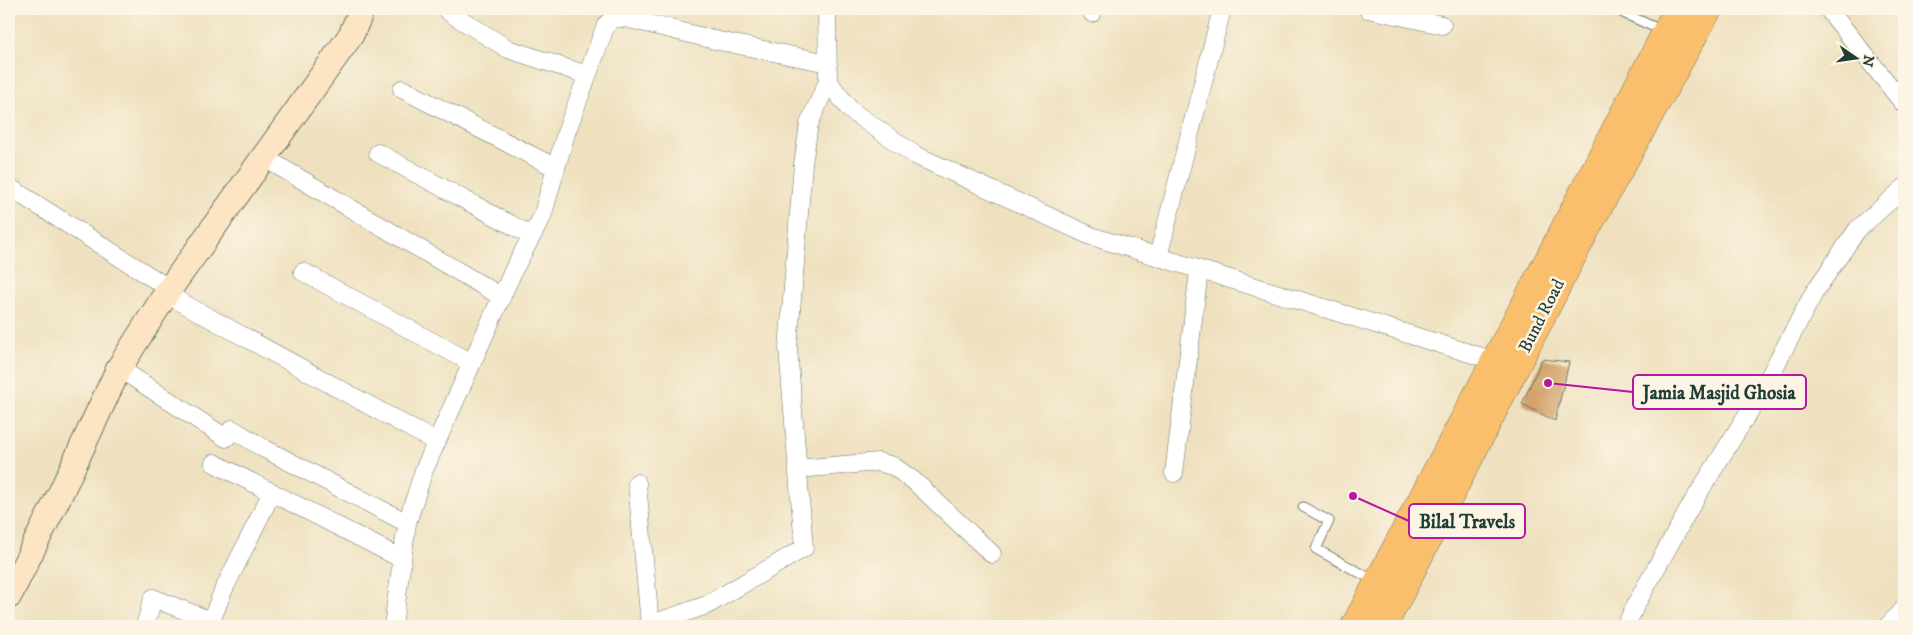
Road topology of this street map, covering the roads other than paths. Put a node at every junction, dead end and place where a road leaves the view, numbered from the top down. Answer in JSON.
{"nodes":[{"id":1,"x":362,"y":9,"type":"edge"},
{"id":2,"x":446,"y":9,"type":"edge"},
{"id":3,"x":828,"y":9,"type":"edge"},
{"id":4,"x":1222,"y":9,"type":"edge"},
{"id":5,"x":1368,"y":9,"type":"edge"},
{"id":6,"x":1624,"y":9,"type":"edge"},
{"id":7,"x":1828,"y":9,"type":"edge"},
{"id":8,"x":1695,"y":11,"type":"edge"},
{"id":9,"x":1442,"y":25,"type":"dead end"},
{"id":10,"x":1665,"y":32,"type":"junction"},
{"id":11,"x":828,"y":63,"type":"junction"},
{"id":12,"x":587,"y":75,"type":"junction"},
{"id":13,"x":828,"y":81,"type":"junction"},
{"id":14,"x":402,"y":89,"type":"dead end"},
{"id":15,"x":1904,"y":104,"type":"edge"},
{"id":16,"x":378,"y":153,"type":"dead end"},
{"id":17,"x":263,"y":158,"type":"junction"},
{"id":18,"x":556,"y":168,"type":"junction"},
{"id":19,"x":9,"y":187,"type":"edge"},
{"id":20,"x":1904,"y":188,"type":"edge"},
{"id":21,"x":532,"y":236,"type":"junction"},
{"id":22,"x":1158,"y":257,"type":"junction"},
{"id":23,"x":1199,"y":271,"type":"junction"},
{"id":24,"x":303,"y":272,"type":"dead end"},
{"id":25,"x":168,"y":291,"type":"junction"},
{"id":26,"x":502,"y":297,"type":"junction"},
{"id":27,"x":1494,"y":361,"type":"junction"},
{"id":28,"x":472,"y":363,"type":"junction"},
{"id":29,"x":119,"y":368,"type":"junction"},
{"id":30,"x":436,"y":442,"type":"junction"},
{"id":31,"x":214,"y":463,"type":"dead end"},
{"id":32,"x":798,"y":469,"type":"junction"},
{"id":33,"x":1174,"y":473,"type":"dead end"},
{"id":34,"x":637,"y":483,"type":"dead end"},
{"id":35,"x":272,"y":492,"type":"junction"},
{"id":36,"x":1303,"y":507,"type":"dead end"},
{"id":37,"x":407,"y":522,"type":"junction"},
{"id":38,"x":992,"y":554,"type":"dead end"},
{"id":39,"x":402,"y":559,"type":"junction"},
{"id":40,"x":1378,"y":582,"type":"junction"},
{"id":41,"x":9,"y":596,"type":"edge"},
{"id":42,"x":1904,"y":609,"type":"edge"},
{"id":43,"x":145,"y":626,"type":"edge"},
{"id":44,"x":393,"y":626,"type":"edge"},
{"id":45,"x":649,"y":626,"type":"edge"},
{"id":46,"x":1355,"y":626,"type":"edge"},
{"id":47,"x":1383,"y":626,"type":"edge"},
{"id":48,"x":1626,"y":626,"type":"edge"},
{"id":49,"x":1888,"y":626,"type":"edge"}],
"edges":[{"from":1,"to":17,"type":"street"},
{"from":2,"to":12,"type":"street"},
{"from":3,"to":11,"type":"street"},
{"from":4,"to":22,"type":"street"},
{"from":5,"to":9,"type":"street"},
{"from":6,"to":10,"type":"lane"},
{"from":7,"to":15,"type":"street"},
{"from":8,"to":10,"type":"main road","name":"Bund Road"},
{"from":8,"to":47,"type":"main road","name":"Bund Road"},
{"from":10,"to":27,"type":"main road","name":"Bund Road"},
{"from":11,"to":12,"type":"street"},
{"from":11,"to":13,"type":"street"},
{"from":12,"to":18,"type":"street"},
{"from":13,"to":22,"type":"street"},
{"from":13,"to":32,"type":"street"},
{"from":14,"to":18,"type":"street"},
{"from":16,"to":21,"type":"street"},
{"from":17,"to":25,"type":"street"},
{"from":17,"to":26,"type":"street"},
{"from":18,"to":21,"type":"street"},
{"from":19,"to":25,"type":"street"},
{"from":20,"to":48,"type":"street"},
{"from":21,"to":26,"type":"street"},
{"from":22,"to":23,"type":"street"},
{"from":23,"to":27,"type":"street"},
{"from":23,"to":33,"type":"street"},
{"from":24,"to":28,"type":"street"},
{"from":25,"to":29,"type":"street"},
{"from":25,"to":30,"type":"street"},
{"from":26,"to":28,"type":"street"},
{"from":27,"to":40,"type":"main road","name":"Bund Road"},
{"from":28,"to":30,"type":"street"},
{"from":29,"to":37,"type":"street"},
{"from":29,"to":41,"type":"street"},
{"from":30,"to":37,"type":"street"},
{"from":31,"to":35,"type":"street"},
{"from":32,"to":38,"type":"street"},
{"from":32,"to":45,"type":"street"},
{"from":34,"to":45,"type":"street"},
{"from":35,"to":39,"type":"street"},
{"from":35,"to":43,"type":"street"},
{"from":36,"to":40,"type":"lane"},
{"from":37,"to":39,"type":"street"},
{"from":39,"to":44,"type":"street"},
{"from":40,"to":46,"type":"main road","name":"Bund Road"},
{"from":42,"to":49,"type":"street"}]}
